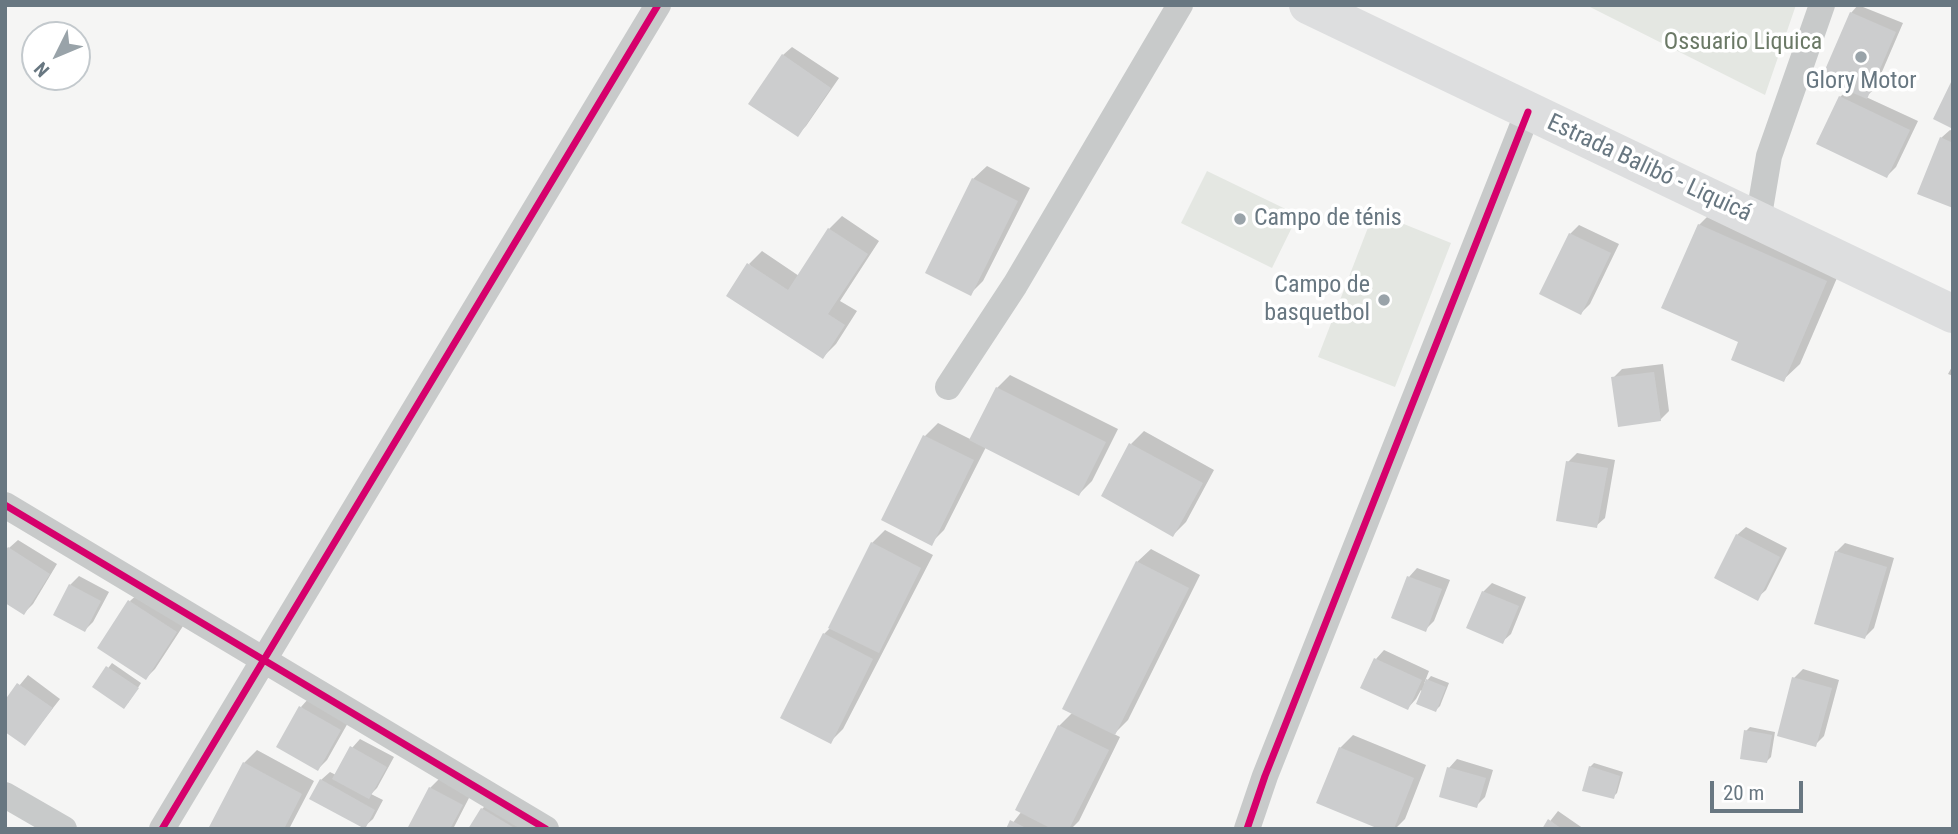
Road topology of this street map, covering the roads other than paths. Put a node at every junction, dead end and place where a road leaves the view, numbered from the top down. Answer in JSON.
{"nodes":[{"id":1,"x":658,"y":5,"type":"edge"},
{"id":2,"x":1180,"y":5,"type":"edge"},
{"id":3,"x":1308,"y":5,"type":"edge"},
{"id":4,"x":1822,"y":5,"type":"edge"},
{"id":5,"x":1528,"y":112,"type":"junction"},
{"id":6,"x":1758,"y":221,"type":"junction"},
{"id":7,"x":1953,"y":314,"type":"edge"},
{"id":8,"x":947,"y":387,"type":"dead end"},
{"id":9,"x":5,"y":505,"type":"edge"},
{"id":10,"x":262,"y":660,"type":"junction"},
{"id":11,"x":5,"y":795,"type":"edge"},
{"id":12,"x":64,"y":829,"type":"edge"},
{"id":13,"x":162,"y":829,"type":"edge"},
{"id":14,"x":546,"y":829,"type":"edge"},
{"id":15,"x":1247,"y":829,"type":"edge"}],
"edges":[{"from":1,"to":10,"type":"street"},
{"from":2,"to":8,"type":"street"},
{"from":3,"to":5,"type":"main road","name":"Estrada Balibó - Liquicá"},
{"from":4,"to":6,"type":"street"},
{"from":5,"to":6,"type":"main road","name":"Estrada Balibó - Liquicá"},
{"from":5,"to":15,"type":"street"},
{"from":6,"to":7,"type":"main road","name":"Estrada Balibó - Liquicá"},
{"from":9,"to":10,"type":"street"},
{"from":10,"to":13,"type":"street"},
{"from":10,"to":14,"type":"street"},
{"from":11,"to":12,"type":"street"}]}
